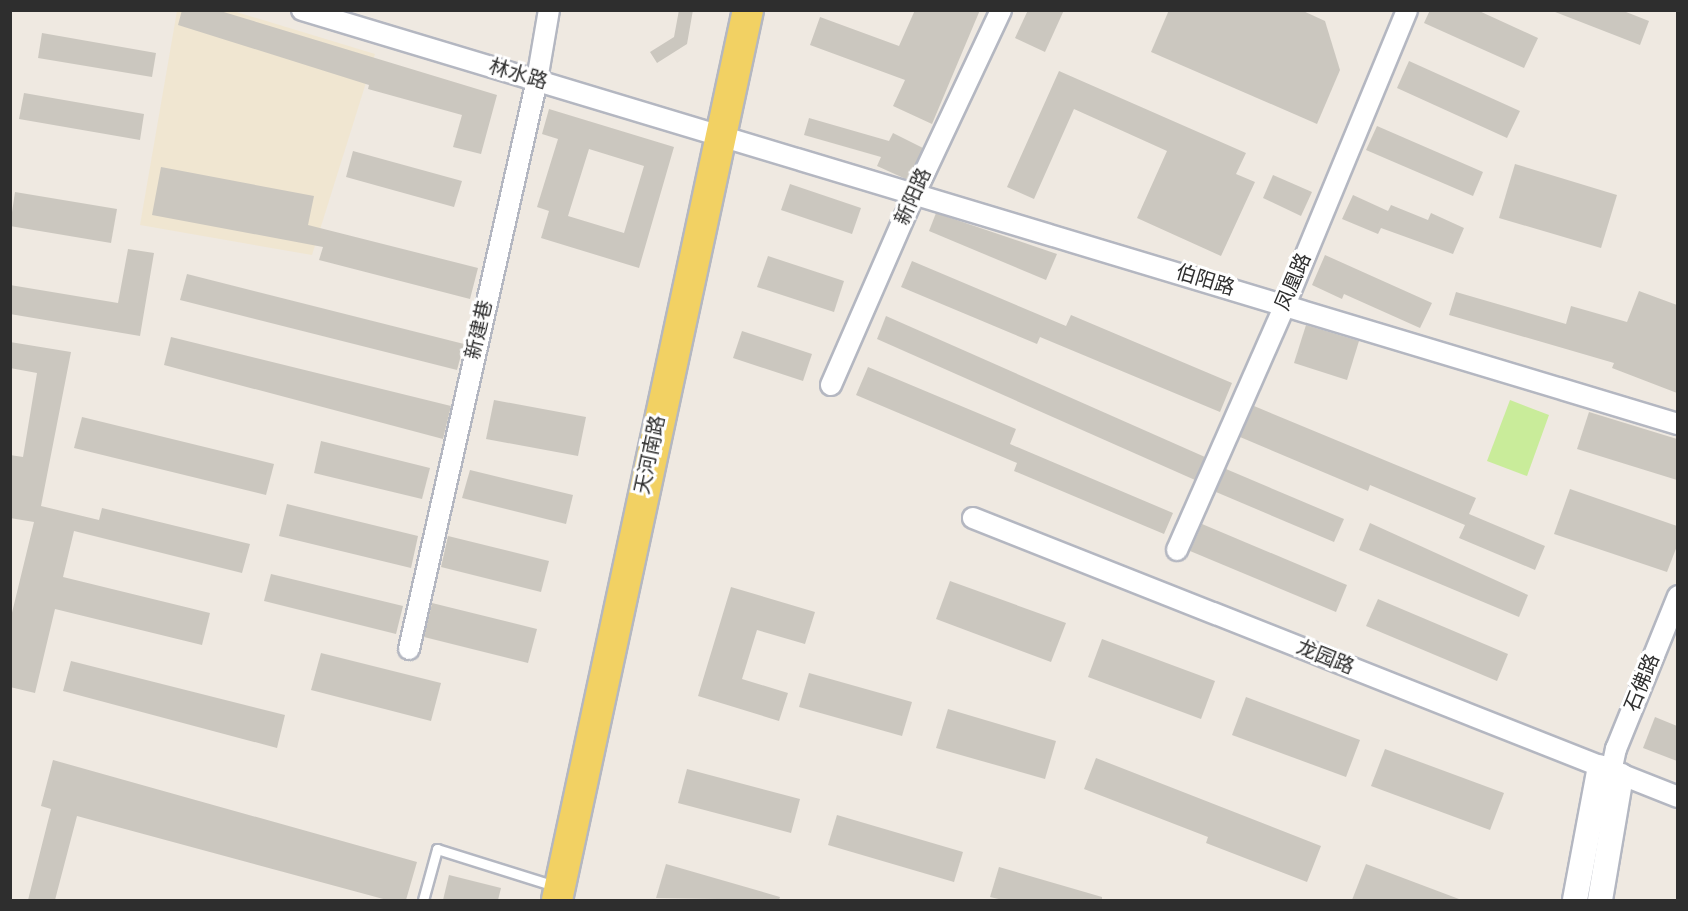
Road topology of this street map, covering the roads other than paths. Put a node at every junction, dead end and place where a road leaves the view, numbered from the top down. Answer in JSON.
{"nodes":[{"id":1,"x":302,"y":10,"type":"edge"},
{"id":2,"x":549,"y":10,"type":"edge"},
{"id":3,"x":747,"y":10,"type":"edge"},
{"id":4,"x":764,"y":10,"type":"edge"},
{"id":5,"x":1001,"y":10,"type":"edge"},
{"id":6,"x":1405,"y":11,"type":"edge"},
{"id":7,"x":537,"y":80,"type":"junction"},
{"id":8,"x":725,"y":139,"type":"junction"},
{"id":9,"x":915,"y":193,"type":"junction"},
{"id":10,"x":1285,"y":305,"type":"junction"},
{"id":11,"x":831,"y":385,"type":"dead end"},
{"id":12,"x":1677,"y":424,"type":"edge"},
{"id":13,"x":973,"y":518,"type":"dead end"},
{"id":14,"x":1177,"y":550,"type":"dead end"},
{"id":15,"x":1677,"y":596,"type":"edge"},
{"id":16,"x":409,"y":649,"type":"dead end"},
{"id":17,"x":1611,"y":772,"type":"junction"},
{"id":18,"x":1677,"y":797,"type":"edge"},
{"id":19,"x":565,"y":896,"type":"edge"},
{"id":20,"x":423,"y":900,"type":"edge"},
{"id":21,"x":1575,"y":900,"type":"edge"},
{"id":22,"x":1599,"y":900,"type":"edge"}],
"edges":[{"from":1,"to":7,"type":"street","name":"林水路"},
{"from":2,"to":7,"type":"street","name":"新建巷"},
{"from":3,"to":8,"type":"main road","name":"天河南路"},
{"from":4,"to":8,"type":"main road","name":"天河南路"},
{"from":5,"to":9,"type":"street","name":"新阳路"},
{"from":6,"to":10,"type":"street","name":"凤凰路"},
{"from":7,"to":8,"type":"street","name":"林水路"},
{"from":7,"to":16,"type":"street","name":"新建巷"},
{"from":8,"to":9,"type":"street","name":"伯阳路"},
{"from":8,"to":19,"type":"main road","name":"天河南路"},
{"from":9,"to":10,"type":"street","name":"伯阳路"},
{"from":9,"to":11,"type":"street","name":"新阳路"},
{"from":10,"to":12,"type":"street","name":"伯阳路"},
{"from":10,"to":14,"type":"street","name":"凤凰路"},
{"from":13,"to":17,"type":"street","name":"龙园路"},
{"from":15,"to":17,"type":"street","name":"石佛路"},
{"from":17,"to":18,"type":"street","name":"龙园路"},
{"from":17,"to":21,"type":"street","name":"石佛路"},
{"from":17,"to":22,"type":"street","name":"石佛路"},
{"from":19,"to":20,"type":"lane"}]}
